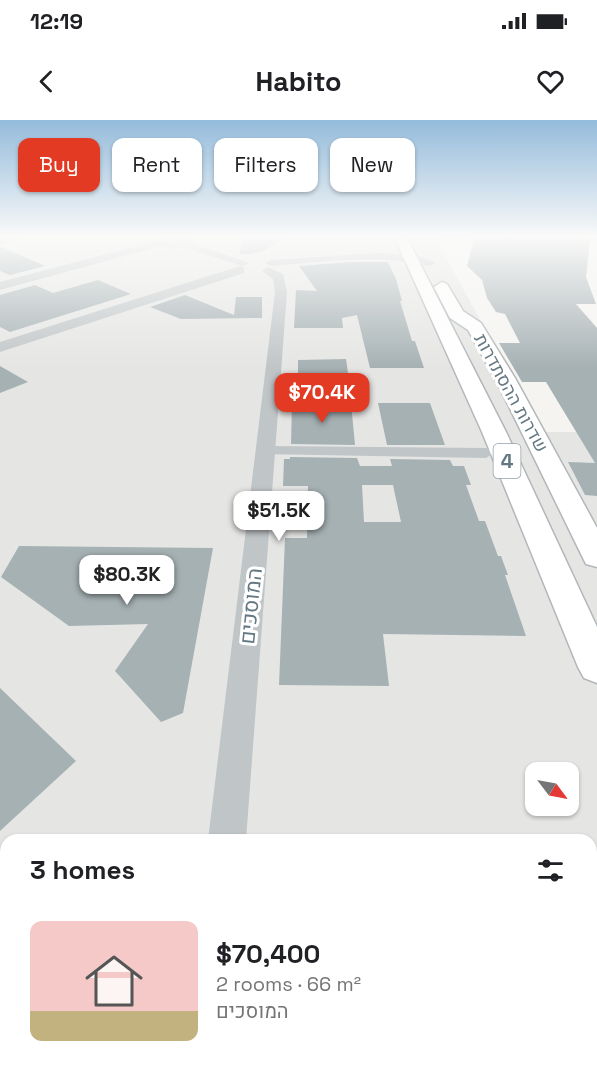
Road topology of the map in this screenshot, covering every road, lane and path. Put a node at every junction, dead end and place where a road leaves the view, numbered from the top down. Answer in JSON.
{"nodes":[{"id":1,"x":20,"y":280,"type":"edge"},
{"id":2,"x":218,"y":280,"type":"edge"},
{"id":3,"x":279,"y":280,"type":"edge"},
{"id":4,"x":427,"y":280,"type":"edge"},
{"id":5,"x":434,"y":280,"type":"edge"},
{"id":6,"x":0,"y":286,"type":"edge"},
{"id":7,"x":0,"y":347,"type":"edge"},
{"id":8,"x":267,"y":451,"type":"junction"},
{"id":9,"x":486,"y":453,"type":"dead end"},
{"id":10,"x":597,"y":556,"type":"edge"},
{"id":11,"x":597,"y":667,"type":"edge"},
{"id":12,"x":228,"y":834,"type":"edge"}],
"edges":[{"from":1,"to":6,"type":"street"},
{"from":2,"to":7,"type":"street"},
{"from":3,"to":8,"type":"street","name":"המוסכים"},
{"from":4,"to":11,"type":"highway","name":"שדרות ההסתדרות","number":"4"},
{"from":5,"to":10,"type":"highway","name":"שדרות ההסתדרות","number":"4"},
{"from":8,"to":9,"type":"street"},
{"from":8,"to":12,"type":"street","name":"המוסכים"}]}
